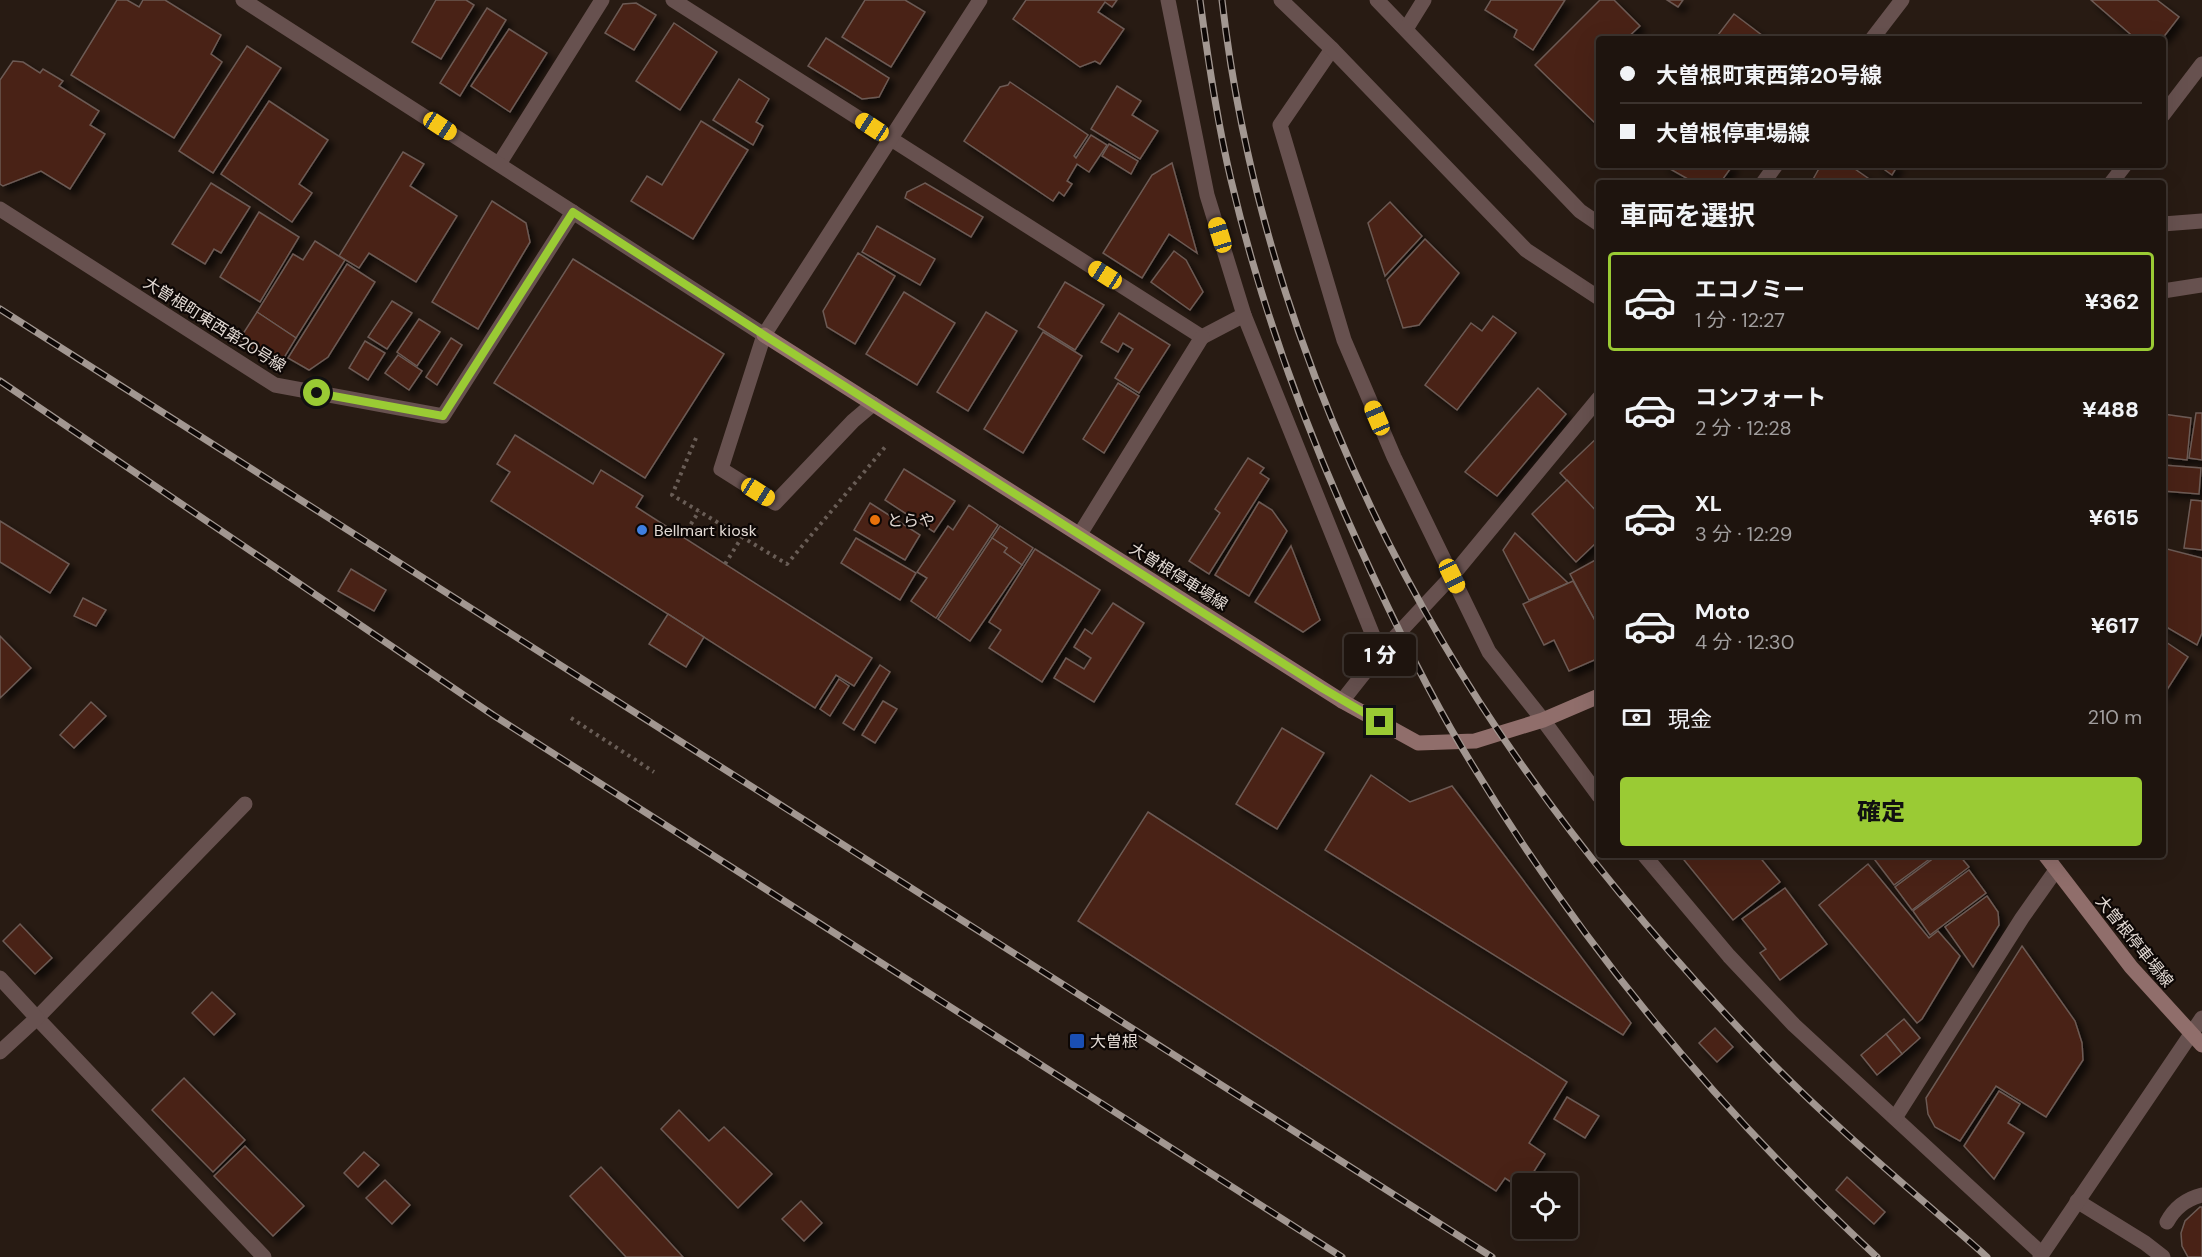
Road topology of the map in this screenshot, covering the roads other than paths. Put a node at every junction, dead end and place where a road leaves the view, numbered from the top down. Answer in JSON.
{"nodes":[{"id":1,"x":243,"y":0,"type":"edge"},
{"id":2,"x":602,"y":0,"type":"edge"},
{"id":3,"x":673,"y":0,"type":"edge"},
{"id":4,"x":980,"y":0,"type":"edge"},
{"id":5,"x":1168,"y":0,"type":"edge"},
{"id":6,"x":1281,"y":0,"type":"edge"},
{"id":7,"x":1377,"y":0,"type":"edge"},
{"id":8,"x":1424,"y":0,"type":"edge"},
{"id":9,"x":1902,"y":0,"type":"edge"},
{"id":10,"x":1406,"y":29,"type":"junction"},
{"id":11,"x":1874,"y":36,"type":"edge"},
{"id":12,"x":1332,"y":49,"type":"junction"},
{"id":13,"x":2202,"y":64,"type":"edge"},
{"id":14,"x":2166,"y":111,"type":"edge"},
{"id":15,"x":892,"y":140,"type":"junction"},
{"id":16,"x":499,"y":164,"type":"junction"},
{"id":17,"x":1774,"y":168,"type":"edge"},
{"id":18,"x":2123,"y":168,"type":"edge"},
{"id":19,"x":1764,"y":180,"type":"edge"},
{"id":20,"x":2113,"y":180,"type":"edge"},
{"id":21,"x":0,"y":209,"type":"edge"},
{"id":22,"x":573,"y":212,"type":"junction"},
{"id":23,"x":2202,"y":221,"type":"edge"},
{"id":24,"x":1596,"y":222,"type":"edge"},
{"id":25,"x":2166,"y":224,"type":"edge"},
{"id":26,"x":2202,"y":285,"type":"edge"},
{"id":27,"x":2166,"y":291,"type":"edge"},
{"id":28,"x":1596,"y":296,"type":"edge"},
{"id":29,"x":1244,"y":315,"type":"junction"},
{"id":30,"x":764,"y":335,"type":"junction"},
{"id":31,"x":1202,"y":337,"type":"junction"},
{"id":32,"x":1596,"y":402,"type":"edge"},
{"id":33,"x":873,"y":404,"type":"junction"},
{"id":34,"x":1080,"y":534,"type":"junction"},
{"id":35,"x":1452,"y":576,"type":"junction"},
{"id":36,"x":1380,"y":653,"type":"junction"},
{"id":37,"x":1596,"y":697,"type":"edge"},
{"id":38,"x":1342,"y":701,"type":"junction"},
{"id":39,"x":1543,"y":720,"type":"junction"},
{"id":40,"x":1596,"y":792,"type":"edge"},
{"id":41,"x":245,"y":804,"type":"dead end"},
{"id":42,"x":1647,"y":858,"type":"edge"},
{"id":43,"x":2047,"y":858,"type":"edge"},
{"id":44,"x":2056,"y":870,"type":"junction"},
{"id":45,"x":0,"y":978,"type":"edge"},
{"id":46,"x":37,"y":1018,"type":"junction"},
{"id":47,"x":2202,"y":1018,"type":"edge"},
{"id":48,"x":2197,"y":1040,"type":"edge"},
{"id":49,"x":0,"y":1052,"type":"edge"},
{"id":50,"x":1895,"y":1118,"type":"junction"},
{"id":51,"x":2202,"y":1195,"type":"edge"},
{"id":52,"x":2078,"y":1201,"type":"junction"},
{"id":53,"x":2167,"y":1222,"type":"dead end"},
{"id":54,"x":2041,"y":1255,"type":"edge"},
{"id":55,"x":264,"y":1257,"type":"edge"},
{"id":56,"x":2163,"y":1257,"type":"edge"}],
"edges":[{"from":1,"to":16,"type":"street"},
{"from":2,"to":16,"type":"street"},
{"from":3,"to":15,"type":"street"},
{"from":4,"to":15,"type":"street"},
{"from":5,"to":29,"type":"street"},
{"from":6,"to":12,"type":"street"},
{"from":7,"to":10,"type":"street"},
{"from":8,"to":10,"type":"street"},
{"from":9,"to":11,"type":"street"},
{"from":10,"to":24,"type":"street"},
{"from":12,"to":28,"type":"street"},
{"from":12,"to":35,"type":"street"},
{"from":13,"to":14,"type":"street"},
{"from":15,"to":30,"type":"street"},
{"from":15,"to":31,"type":"street"},
{"from":16,"to":22,"type":"street"},
{"from":17,"to":19,"type":"street"},
{"from":18,"to":20,"type":"street"},
{"from":21,"to":22,"type":"street","name":"大曽根町東西第20号線"},
{"from":22,"to":30,"type":"street"},
{"from":23,"to":25,"type":"street"},
{"from":26,"to":27,"type":"street"},
{"from":29,"to":31,"type":"street"},
{"from":29,"to":36,"type":"street"},
{"from":30,"to":33,"type":"main road","name":"大曽根停車場線"},
{"from":30,"to":33,"type":"street"},
{"from":31,"to":34,"type":"street"},
{"from":32,"to":35,"type":"street"},
{"from":33,"to":34,"type":"main road","name":"大曽根停車場線"},
{"from":34,"to":38,"type":"main road","name":"大曽根停車場線"},
{"from":35,"to":36,"type":"street"},
{"from":35,"to":39,"type":"street"},
{"from":36,"to":38,"type":"street"},
{"from":37,"to":39,"type":"main road","name":"大曽根停車場線"},
{"from":38,"to":39,"type":"main road","name":"大曽根停車場線"},
{"from":39,"to":40,"type":"street"},
{"from":41,"to":46,"type":"street"},
{"from":42,"to":50,"type":"street"},
{"from":43,"to":44,"type":"main road","name":"大曽根停車場線"},
{"from":44,"to":48,"type":"main road","name":"大曽根停車場線"},
{"from":44,"to":50,"type":"street"},
{"from":45,"to":46,"type":"street"},
{"from":46,"to":49,"type":"street"},
{"from":46,"to":55,"type":"street"},
{"from":47,"to":48,"type":"street"},
{"from":48,"to":52,"type":"street"},
{"from":50,"to":54,"type":"street"},
{"from":51,"to":53,"type":"street"},
{"from":52,"to":54,"type":"street"},
{"from":52,"to":56,"type":"street"}]}
